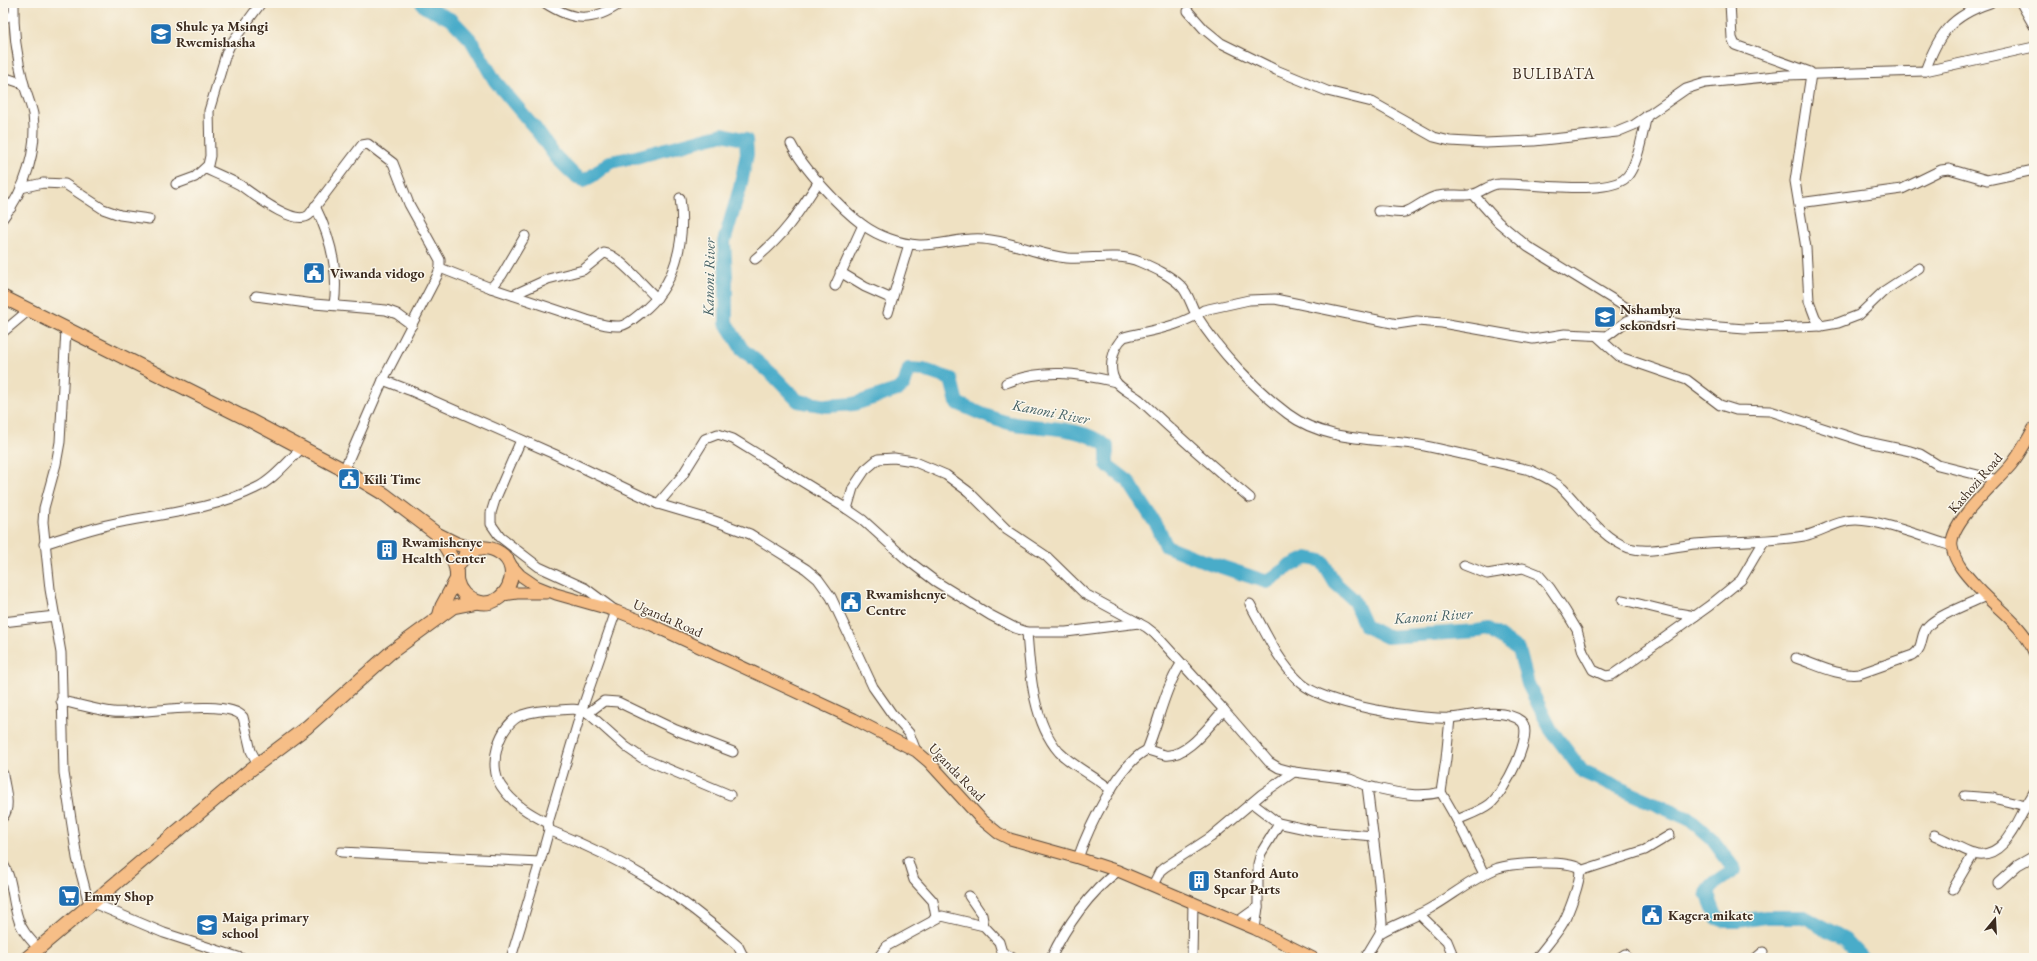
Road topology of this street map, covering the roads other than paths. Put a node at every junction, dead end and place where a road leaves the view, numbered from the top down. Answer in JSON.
{"nodes":[{"id":1,"x":14,"y":3,"type":"edge"},
{"id":2,"x":261,"y":3,"type":"edge"},
{"id":3,"x":545,"y":3,"type":"edge"},
{"id":4,"x":621,"y":3,"type":"edge"},
{"id":5,"x":1730,"y":3,"type":"edge"},
{"id":6,"x":1990,"y":3,"type":"edge"},
{"id":7,"x":2021,"y":3,"type":"edge"},
{"id":8,"x":1188,"y":11,"type":"dead end"},
{"id":9,"x":2034,"y":26,"type":"edge"},
{"id":10,"x":2034,"y":47,"type":"edge"},
{"id":11,"x":1925,"y":71,"type":"junction"},
{"id":12,"x":1813,"y":74,"type":"junction"},
{"id":13,"x":3,"y":77,"type":"edge"},
{"id":14,"x":24,"y":84,"type":"junction"},
{"id":15,"x":1647,"y":115,"type":"junction"},
{"id":16,"x":792,"y":144,"type":"dead end"},
{"id":17,"x":206,"y":169,"type":"junction"},
{"id":18,"x":2034,"y":170,"type":"edge"},
{"id":19,"x":819,"y":181,"type":"junction"},
{"id":20,"x":176,"y":184,"type":"dead end"},
{"id":21,"x":22,"y":188,"type":"junction"},
{"id":22,"x":1473,"y":194,"type":"junction"},
{"id":23,"x":680,"y":198,"type":"dead end"},
{"id":24,"x":3,"y":200,"type":"edge"},
{"id":25,"x":1799,"y":203,"type":"junction"},
{"id":26,"x":315,"y":206,"type":"junction"},
{"id":27,"x":11,"y":208,"type":"junction"},
{"id":28,"x":1378,"y":211,"type":"dead end"},
{"id":29,"x":3,"y":218,"type":"edge"},
{"id":30,"x":149,"y":219,"type":"dead end"},
{"id":31,"x":863,"y":225,"type":"junction"},
{"id":32,"x":525,"y":236,"type":"dead end"},
{"id":33,"x":909,"y":244,"type":"junction"},
{"id":34,"x":755,"y":259,"type":"dead end"},
{"id":35,"x":440,"y":268,"type":"junction"},
{"id":36,"x":1919,"y":268,"type":"dead end"},
{"id":37,"x":840,"y":272,"type":"junction"},
{"id":38,"x":835,"y":286,"type":"dead end"},
{"id":39,"x":490,"y":288,"type":"junction"},
{"id":40,"x":513,"y":295,"type":"junction"},
{"id":41,"x":256,"y":296,"type":"dead end"},
{"id":42,"x":3,"y":297,"type":"edge"},
{"id":43,"x":657,"y":298,"type":"junction"},
{"id":44,"x":892,"y":299,"type":"junction"},
{"id":45,"x":334,"y":305,"type":"junction"},
{"id":46,"x":29,"y":310,"type":"junction"},
{"id":47,"x":888,"y":313,"type":"dead end"},
{"id":48,"x":1197,"y":315,"type":"junction"},
{"id":49,"x":1640,"y":316,"type":"junction"},
{"id":50,"x":412,"y":325,"type":"junction"},
{"id":51,"x":1822,"y":326,"type":"junction"},
{"id":52,"x":66,"y":329,"type":"junction"},
{"id":53,"x":3,"y":332,"type":"edge"},
{"id":54,"x":1598,"y":337,"type":"junction"},
{"id":55,"x":383,"y":380,"type":"junction"},
{"id":56,"x":1116,"y":382,"type":"junction"},
{"id":57,"x":1006,"y":383,"type":"dead end"},
{"id":58,"x":2034,"y":428,"type":"edge"},
{"id":59,"x":521,"y":440,"type":"junction"},
{"id":60,"x":302,"y":448,"type":"junction"},
{"id":61,"x":344,"y":470,"type":"junction"},
{"id":62,"x":1998,"y":480,"type":"junction"},
{"id":63,"x":1250,"y":498,"type":"dead end"},
{"id":64,"x":658,"y":504,"type":"junction"},
{"id":65,"x":847,"y":509,"type":"junction"},
{"id":66,"x":437,"y":534,"type":"junction"},
{"id":67,"x":1764,"y":541,"type":"junction"},
{"id":68,"x":44,"y":544,"type":"junction"},
{"id":69,"x":1952,"y":546,"type":"junction"},
{"id":70,"x":475,"y":549,"type":"junction"},
{"id":71,"x":509,"y":563,"type":"junction"},
{"id":72,"x":1464,"y":565,"type":"dead end"},
{"id":73,"x":456,"y":575,"type":"junction"},
{"id":74,"x":556,"y":594,"type":"junction"},
{"id":75,"x":504,"y":595,"type":"junction"},
{"id":76,"x":1986,"y":596,"type":"junction"},
{"id":77,"x":1623,"y":600,"type":"dead end"},
{"id":78,"x":478,"y":602,"type":"junction"},
{"id":79,"x":1250,"y":604,"type":"dead end"},
{"id":80,"x":616,"y":611,"type":"junction"},
{"id":81,"x":55,"y":616,"type":"junction"},
{"id":82,"x":1695,"y":616,"type":"junction"},
{"id":83,"x":439,"y":617,"type":"junction"},
{"id":84,"x":3,"y":622,"type":"edge"},
{"id":85,"x":1139,"y":623,"type":"junction"},
{"id":86,"x":1027,"y":632,"type":"junction"},
{"id":87,"x":2031,"y":639,"type":"edge"},
{"id":88,"x":2034,"y":652,"type":"edge"},
{"id":89,"x":1796,"y":658,"type":"dead end"},
{"id":90,"x":1181,"y":664,"type":"junction"},
{"id":91,"x":62,"y":701,"type":"junction"},
{"id":92,"x":1224,"y":710,"type":"junction"},
{"id":93,"x":585,"y":711,"type":"junction"},
{"id":94,"x":1450,"y":718,"type":"junction"},
{"id":95,"x":1147,"y":750,"type":"junction"},
{"id":96,"x":916,"y":751,"type":"junction"},
{"id":97,"x":733,"y":752,"type":"dead end"},
{"id":98,"x":258,"y":764,"type":"junction"},
{"id":99,"x":1294,"y":772,"type":"junction"},
{"id":100,"x":3,"y":774,"type":"edge"},
{"id":101,"x":1367,"y":786,"type":"junction"},
{"id":102,"x":1111,"y":790,"type":"junction"},
{"id":103,"x":1441,"y":792,"type":"junction"},
{"id":104,"x":2034,"y":792,"type":"edge"},
{"id":105,"x":730,"y":796,"type":"dead end"},
{"id":106,"x":1965,"y":796,"type":"dead end"},
{"id":107,"x":1252,"y":803,"type":"junction"},
{"id":108,"x":2026,"y":806,"type":"junction"},
{"id":109,"x":3,"y":817,"type":"edge"},
{"id":110,"x":1457,"y":820,"type":"junction"},
{"id":111,"x":1278,"y":823,"type":"junction"},
{"id":112,"x":549,"y":826,"type":"junction"},
{"id":113,"x":1670,"y":835,"type":"dead end"},
{"id":114,"x":1934,"y":835,"type":"dead end"},
{"id":115,"x":1373,"y":836,"type":"junction"},
{"id":116,"x":341,"y":852,"type":"dead end"},
{"id":117,"x":1974,"y":853,"type":"junction"},
{"id":118,"x":2034,"y":856,"type":"edge"},
{"id":119,"x":1078,"y":858,"type":"junction"},
{"id":120,"x":908,"y":861,"type":"dead end"},
{"id":121,"x":540,"y":862,"type":"junction"},
{"id":122,"x":3,"y":864,"type":"edge"},
{"id":123,"x":1118,"y":871,"type":"junction"},
{"id":124,"x":1580,"y":871,"type":"junction"},
{"id":125,"x":1484,"y":874,"type":"junction"},
{"id":126,"x":1998,"y":883,"type":"dead end"},
{"id":127,"x":1153,"y":885,"type":"junction"},
{"id":128,"x":1953,"y":889,"type":"dead end"},
{"id":129,"x":969,"y":896,"type":"dead end"},
{"id":130,"x":1193,"y":902,"type":"junction"},
{"id":131,"x":93,"y":903,"type":"junction"},
{"id":132,"x":1258,"y":907,"type":"junction"},
{"id":133,"x":1419,"y":914,"type":"junction"},
{"id":134,"x":934,"y":919,"type":"junction"},
{"id":135,"x":1237,"y":922,"type":"junction"},
{"id":136,"x":984,"y":926,"type":"junction"},
{"id":137,"x":1255,"y":929,"type":"junction"},
{"id":138,"x":1380,"y":933,"type":"junction"},
{"id":139,"x":38,"y":949,"type":"junction"},
{"id":140,"x":27,"y":958,"type":"edge"},
{"id":141,"x":241,"y":958,"type":"edge"},
{"id":142,"x":511,"y":958,"type":"edge"},
{"id":143,"x":742,"y":958,"type":"edge"},
{"id":144,"x":878,"y":958,"type":"edge"},
{"id":145,"x":1013,"y":958,"type":"edge"},
{"id":146,"x":1051,"y":958,"type":"edge"},
{"id":147,"x":1192,"y":958,"type":"edge"},
{"id":148,"x":1313,"y":958,"type":"edge"},
{"id":149,"x":1365,"y":958,"type":"edge"},
{"id":150,"x":1454,"y":958,"type":"edge"},
{"id":151,"x":1537,"y":958,"type":"edge"}],
"edges":[{"from":1,"to":14,"type":"street"},
{"from":2,"to":17,"type":"street"},
{"from":3,"to":4,"type":"street"},
{"from":5,"to":12,"type":"street"},
{"from":6,"to":11,"type":"street"},
{"from":7,"to":9,"type":"street"},
{"from":8,"to":15,"type":"street"},
{"from":10,"to":11,"type":"street"},
{"from":11,"to":12,"type":"street"},
{"from":12,"to":15,"type":"street"},
{"from":12,"to":25,"type":"street"},
{"from":13,"to":14,"type":"street"},
{"from":14,"to":21,"type":"street"},
{"from":15,"to":22,"type":"street"},
{"from":16,"to":19,"type":"street"},
{"from":17,"to":20,"type":"street"},
{"from":17,"to":26,"type":"street"},
{"from":18,"to":25,"type":"street"},
{"from":19,"to":31,"type":"street"},
{"from":19,"to":34,"type":"street"},
{"from":21,"to":27,"type":"street"},
{"from":21,"to":30,"type":"street"},
{"from":22,"to":28,"type":"street"},
{"from":22,"to":49,"type":"street"},
{"from":23,"to":43,"type":"street"},
{"from":24,"to":27,"type":"street"},
{"from":25,"to":51,"type":"street"},
{"from":26,"to":35,"type":"street"},
{"from":26,"to":45,"type":"street"},
{"from":27,"to":29,"type":"street"},
{"from":31,"to":33,"type":"street"},
{"from":31,"to":37,"type":"street"},
{"from":32,"to":39,"type":"street"},
{"from":33,"to":44,"type":"street"},
{"from":33,"to":48,"type":"street"},
{"from":35,"to":39,"type":"street"},
{"from":35,"to":50,"type":"street"},
{"from":36,"to":51,"type":"street"},
{"from":37,"to":38,"type":"street"},
{"from":37,"to":44,"type":"street"},
{"from":39,"to":40,"type":"street"},
{"from":40,"to":43,"type":"street"},
{"from":40,"to":43,"type":"street"},
{"from":41,"to":45,"type":"street"},
{"from":42,"to":46,"type":"highway"},
{"from":44,"to":47,"type":"street"},
{"from":45,"to":50,"type":"street"},
{"from":46,"to":52,"type":"highway"},
{"from":46,"to":53,"type":"street"},
{"from":48,"to":54,"type":"street"},
{"from":48,"to":56,"type":"street"},
{"from":48,"to":67,"type":"street"},
{"from":49,"to":51,"type":"street"},
{"from":49,"to":54,"type":"street"},
{"from":50,"to":55,"type":"street"},
{"from":52,"to":60,"type":"highway"},
{"from":52,"to":68,"type":"street"},
{"from":54,"to":62,"type":"street"},
{"from":55,"to":59,"type":"street"},
{"from":55,"to":61,"type":"street"},
{"from":56,"to":57,"type":"street"},
{"from":56,"to":63,"type":"street"},
{"from":58,"to":62,"type":"main road","name":"Kashozi Road"},
{"from":59,"to":64,"type":"street"},
{"from":59,"to":80,"type":"street"},
{"from":60,"to":61,"type":"highway"},
{"from":60,"to":68,"type":"street"},
{"from":61,"to":66,"type":"highway"},
{"from":62,"to":69,"type":"main road","name":"Kashozi Road"},
{"from":64,"to":65,"type":"street"},
{"from":64,"to":96,"type":"street"},
{"from":65,"to":85,"type":"street"},
{"from":65,"to":86,"type":"street"},
{"from":66,"to":70,"type":"highway"},
{"from":66,"to":73,"type":"highway"},
{"from":67,"to":69,"type":"street"},
{"from":67,"to":82,"type":"street"},
{"from":68,"to":81,"type":"street"},
{"from":69,"to":76,"type":"main road"},
{"from":70,"to":71,"type":"highway"},
{"from":70,"to":73,"type":"highway"},
{"from":71,"to":74,"type":"main road","name":"Uganda Road"},
{"from":71,"to":75,"type":"highway"},
{"from":72,"to":82,"type":"street"},
{"from":73,"to":78,"type":"highway"},
{"from":73,"to":83,"type":"highway"},
{"from":74,"to":75,"type":"main road","name":"Uganda Road"},
{"from":74,"to":80,"type":"main road","name":"Uganda Road"},
{"from":75,"to":78,"type":"highway"},
{"from":76,"to":87,"type":"main road"},
{"from":76,"to":89,"type":"street"},
{"from":77,"to":82,"type":"street"},
{"from":78,"to":83,"type":"highway"},
{"from":79,"to":94,"type":"street"},
{"from":80,"to":93,"type":"street"},
{"from":80,"to":96,"type":"main road","name":"Uganda Road"},
{"from":81,"to":84,"type":"street"},
{"from":81,"to":91,"type":"street"},
{"from":83,"to":98,"type":"highway"},
{"from":85,"to":86,"type":"street"},
{"from":85,"to":90,"type":"street"},
{"from":86,"to":102,"type":"street"},
{"from":87,"to":88,"type":"main road"},
{"from":90,"to":92,"type":"street"},
{"from":90,"to":95,"type":"street"},
{"from":91,"to":98,"type":"street"},
{"from":91,"to":131,"type":"street"},
{"from":92,"to":95,"type":"street"},
{"from":92,"to":99,"type":"street"},
{"from":93,"to":97,"type":"street"},
{"from":93,"to":105,"type":"street"},
{"from":93,"to":112,"type":"street"},
{"from":93,"to":112,"type":"street"},
{"from":94,"to":103,"type":"street"},
{"from":94,"to":110,"type":"street"},
{"from":95,"to":102,"type":"street"},
{"from":96,"to":119,"type":"main road","name":"Uganda Road"},
{"from":98,"to":131,"type":"highway"},
{"from":99,"to":101,"type":"street"},
{"from":99,"to":107,"type":"street"},
{"from":100,"to":109,"type":"street"},
{"from":101,"to":103,"type":"street"},
{"from":101,"to":115,"type":"street"},
{"from":102,"to":119,"type":"street"},
{"from":103,"to":110,"type":"street"},
{"from":104,"to":108,"type":"street"},
{"from":106,"to":108,"type":"street"},
{"from":107,"to":111,"type":"street"},
{"from":107,"to":127,"type":"street"},
{"from":108,"to":117,"type":"street"},
{"from":110,"to":125,"type":"street"},
{"from":111,"to":115,"type":"street"},
{"from":111,"to":132,"type":"street"},
{"from":112,"to":121,"type":"street"},
{"from":112,"to":143,"type":"street"},
{"from":113,"to":124,"type":"street"},
{"from":114,"to":117,"type":"street"},
{"from":115,"to":138,"type":"street"},
{"from":116,"to":121,"type":"street"},
{"from":117,"to":128,"type":"street"},
{"from":118,"to":126,"type":"street"},
{"from":119,"to":123,"type":"main road","name":"Uganda Road"},
{"from":120,"to":134,"type":"street"},
{"from":121,"to":142,"type":"street"},
{"from":122,"to":139,"type":"street"},
{"from":123,"to":127,"type":"main road","name":"Uganda Road"},
{"from":123,"to":146,"type":"street"},
{"from":124,"to":125,"type":"street"},
{"from":124,"to":151,"type":"street"},
{"from":125,"to":133,"type":"street"},
{"from":127,"to":130,"type":"main road","name":"Uganda Road"},
{"from":129,"to":136,"type":"street"},
{"from":130,"to":135,"type":"main road","name":"Uganda Road"},
{"from":130,"to":147,"type":"street"},
{"from":131,"to":139,"type":"highway"},
{"from":131,"to":141,"type":"street"},
{"from":132,"to":135,"type":"street"},
{"from":132,"to":137,"type":"street"},
{"from":133,"to":138,"type":"street"},
{"from":133,"to":150,"type":"street"},
{"from":134,"to":136,"type":"street"},
{"from":134,"to":144,"type":"street"},
{"from":135,"to":137,"type":"main road","name":"Uganda Road"},
{"from":136,"to":145,"type":"street"},
{"from":137,"to":148,"type":"main road","name":"Uganda Road"},
{"from":138,"to":149,"type":"street"},
{"from":139,"to":140,"type":"highway"}]}
